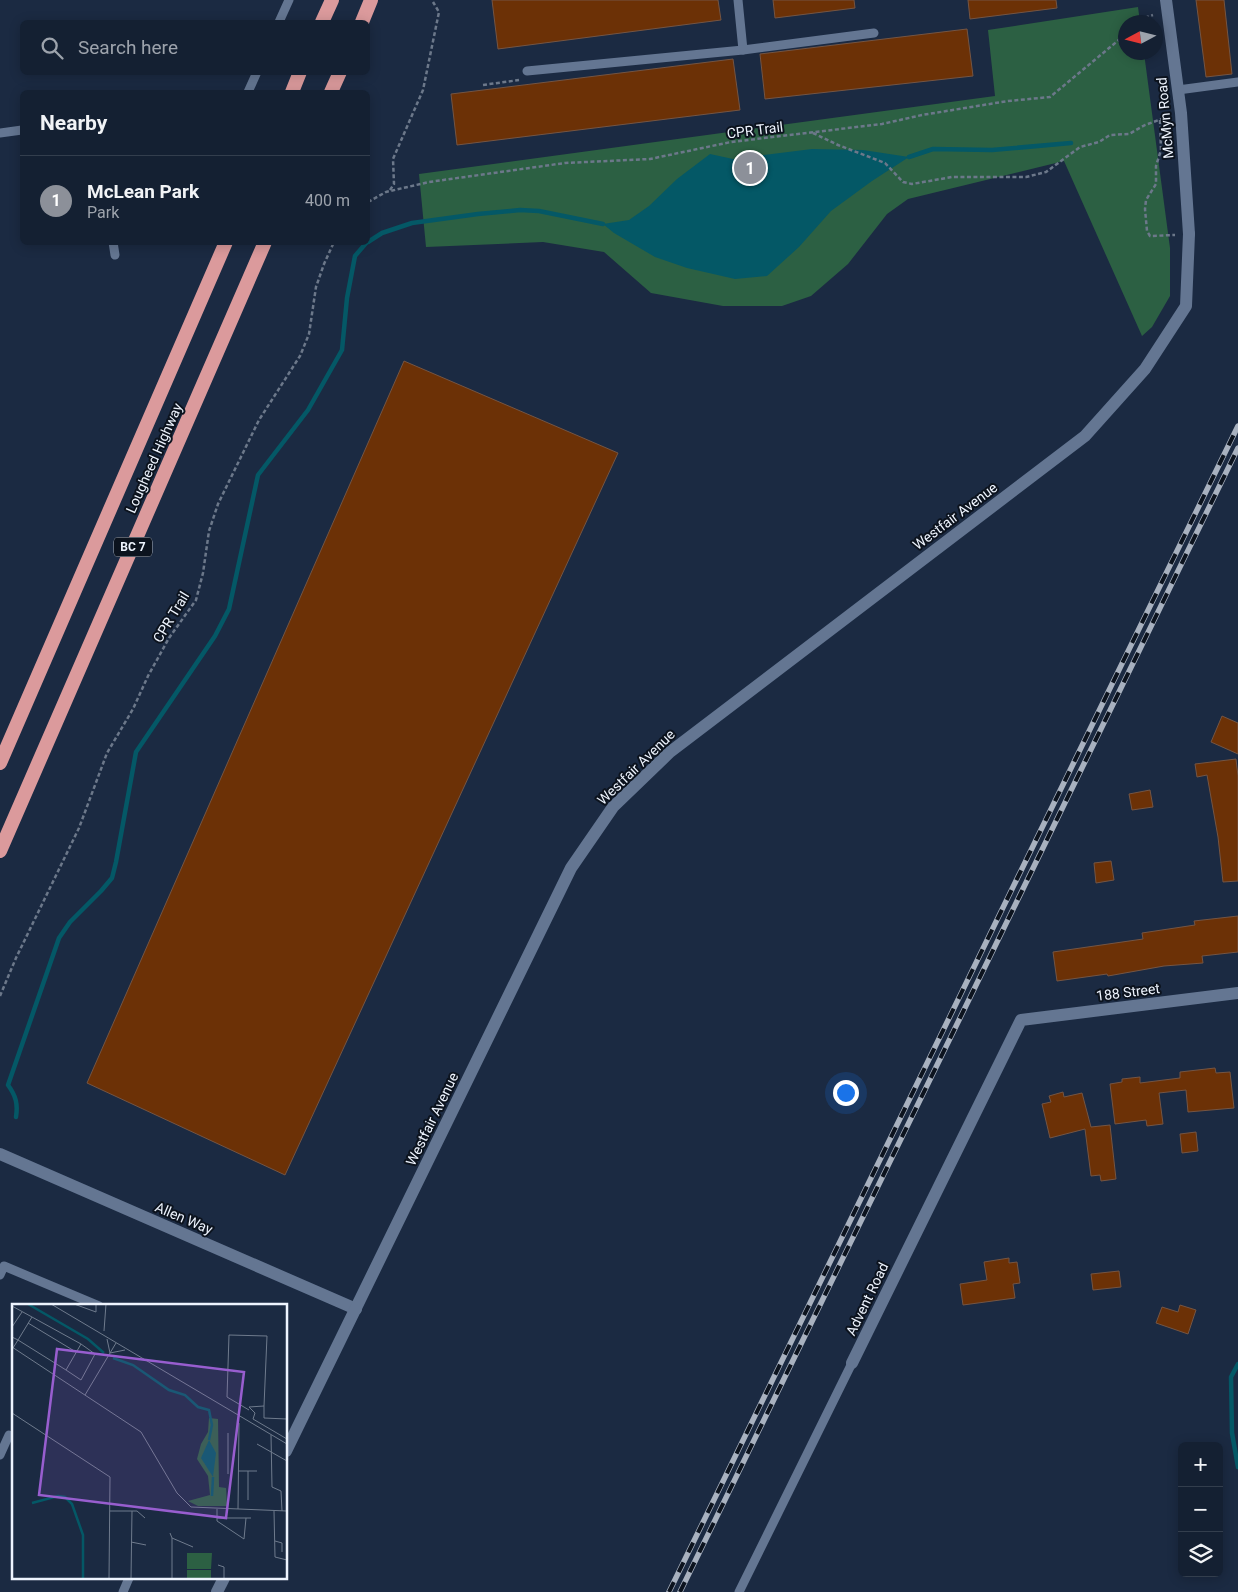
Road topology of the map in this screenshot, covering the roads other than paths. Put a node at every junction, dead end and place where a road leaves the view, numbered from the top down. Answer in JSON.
{"nodes":[{"id":1,"x":289,"y":0,"type":"edge"},
{"id":2,"x":332,"y":0,"type":"edge"},
{"id":3,"x":371,"y":0,"type":"edge"},
{"id":4,"x":738,"y":0,"type":"edge"},
{"id":5,"x":1166,"y":0,"type":"edge"},
{"id":6,"x":280,"y":20,"type":"edge"},
{"id":7,"x":323,"y":20,"type":"edge"},
{"id":8,"x":363,"y":20,"type":"edge"},
{"id":9,"x":874,"y":33,"type":"dead end"},
{"id":10,"x":743,"y":50,"type":"junction"},
{"id":11,"x":527,"y":71,"type":"road end"},
{"id":12,"x":256,"y":75,"type":"edge"},
{"id":13,"x":299,"y":75,"type":"edge"},
{"id":14,"x":339,"y":75,"type":"edge"},
{"id":15,"x":1238,"y":82,"type":"edge"},
{"id":16,"x":249,"y":90,"type":"edge"},
{"id":17,"x":293,"y":90,"type":"edge"},
{"id":18,"x":332,"y":90,"type":"edge"},
{"id":19,"x":1178,"y":90,"type":"junction"},
{"id":20,"x":20,"y":130,"type":"edge"},
{"id":21,"x":0,"y":133,"type":"edge"},
{"id":22,"x":113,"y":245,"type":"edge"},
{"id":23,"x":225,"y":245,"type":"edge"},
{"id":24,"x":264,"y":245,"type":"edge"},
{"id":25,"x":114,"y":255,"type":"dead end"},
{"id":26,"x":1163,"y":344,"type":"joint"},
{"id":27,"x":0,"y":763,"type":"edge"},
{"id":28,"x":0,"y":850,"type":"edge"},
{"id":29,"x":1238,"y":993,"type":"edge"},
{"id":30,"x":1022,"y":1020,"type":"joint"},
{"id":31,"x":0,"y":1154,"type":"edge"},
{"id":32,"x":0,"y":1274,"type":"edge"},
{"id":33,"x":94,"y":1304,"type":"edge"},
{"id":34,"x":356,"y":1309,"type":"junction"},
{"id":35,"x":852,"y":1363,"type":"joint"},
{"id":36,"x":0,"y":1430,"type":"edge"},
{"id":37,"x":12,"y":1435,"type":"edge"},
{"id":38,"x":288,"y":1447,"type":"edge"},
{"id":39,"x":0,"y":1455,"type":"edge"},
{"id":40,"x":128,"y":1580,"type":"edge"},
{"id":41,"x":223,"y":1580,"type":"edge"},
{"id":42,"x":122,"y":1592,"type":"edge"},
{"id":43,"x":217,"y":1592,"type":"edge"},
{"id":44,"x":739,"y":1592,"type":"edge"}],
"edges":[{"from":1,"to":6,"type":"lane"},
{"from":2,"to":7,"type":"highway"},
{"from":3,"to":8,"type":"highway"},
{"from":4,"to":10,"type":"lane"},
{"from":5,"to":19,"type":"street","name":"McMyn Road"},
{"from":9,"to":10,"type":"lane"},
{"from":10,"to":11,"type":"lane"},
{"from":12,"to":16,"type":"lane"},
{"from":13,"to":17,"type":"highway"},
{"from":14,"to":18,"type":"highway"},
{"from":15,"to":19,"type":"lane"},
{"from":19,"to":26,"type":"street","name":"McMyn Road"},
{"from":20,"to":21,"type":"lane"},
{"from":22,"to":25,"type":"lane"},
{"from":23,"to":27,"type":"highway","name":"Lougheed Highway","number":"BC 7"},
{"from":24,"to":28,"type":"highway","name":"Lougheed Highway","number":"BC 7"},
{"from":26,"to":34,"type":"street","name":"Westfair Avenue"},
{"from":29,"to":30,"type":"street","name":"188 Street"},
{"from":30,"to":35,"type":"street","name":"Advent Road"},
{"from":31,"to":34,"type":"street","name":"Allen Way"},
{"from":32,"to":33,"type":"lane"},
{"from":34,"to":38,"type":"street","name":"Westfair Avenue"},
{"from":35,"to":44,"type":"lane","name":"Advent Road"},
{"from":36,"to":37,"type":"lane"},
{"from":37,"to":39,"type":"lane"},
{"from":40,"to":42,"type":"lane"},
{"from":41,"to":43,"type":"street"}]}
